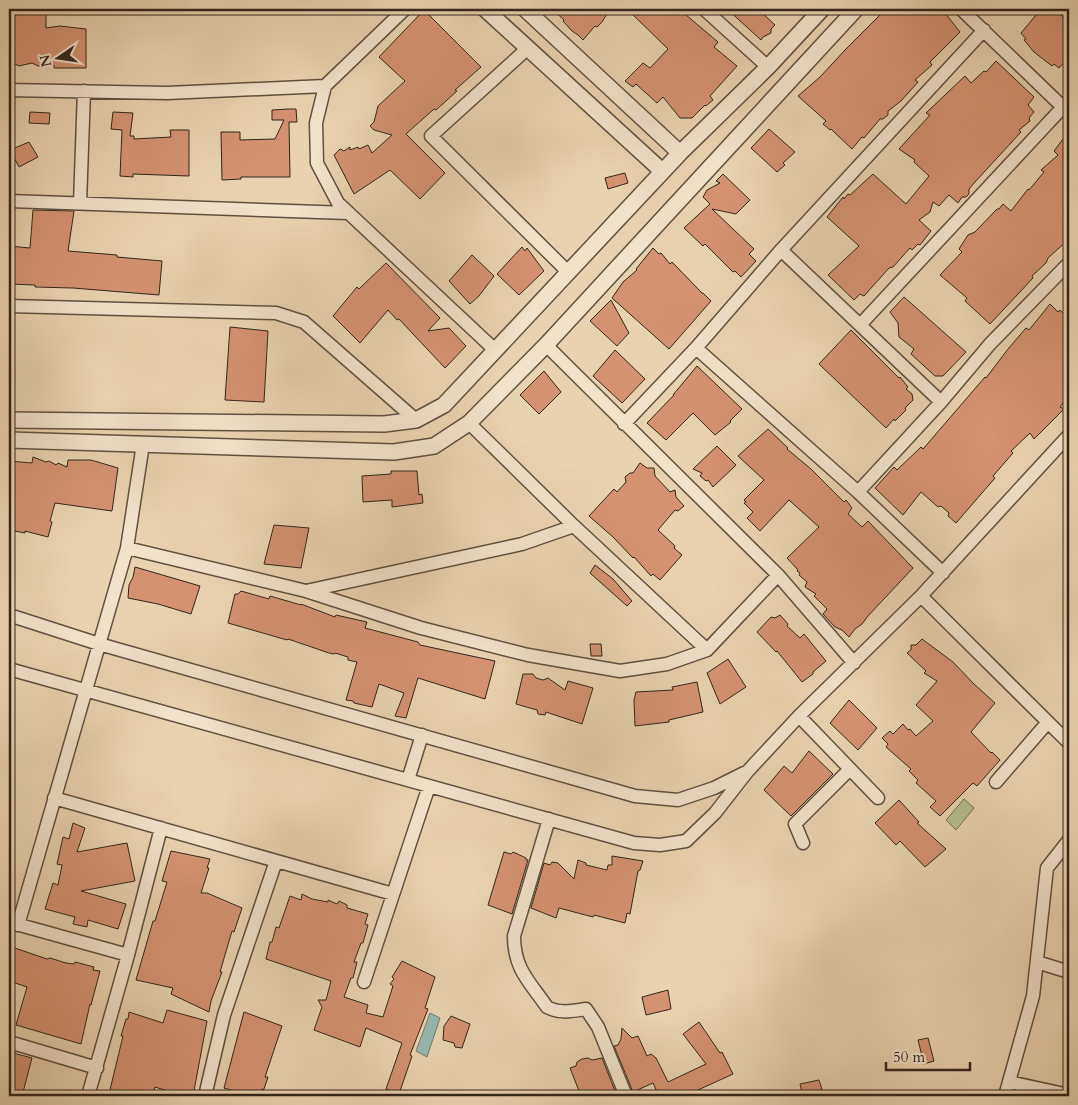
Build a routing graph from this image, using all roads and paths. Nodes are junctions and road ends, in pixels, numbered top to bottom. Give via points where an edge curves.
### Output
1 (405, 9) edge
2 (485, 9) edge
3 (525, 9) edge
4 (704, 9) edge
5 (822, 9) edge
6 (856, 9) edge
7 (961, 9) edge
8 (984, 30) junction
9 (528, 48) junction
10 (768, 67) junction
11 (325, 86) junction
12 (9, 90) edge
13 (84, 91) junction
14 (1066, 110) edge
15 (680, 153) junction
16 (662, 171) junction
17 (9, 200) edge
18 (80, 203) junction
19 (348, 213) junction
20 (781, 250) junction
21 (1069, 263) edge
22 (568, 272) junction
23 (9, 306) edge
24 (860, 325) junction
25 (546, 345) junction
26 (696, 348) junction
27 (495, 350) junction
28 (941, 402) junction
29 (9, 420) edge
30 (416, 420) junction
31 (470, 423) junction
32 (624, 424) junction
33 (1069, 435) edge
34 (9, 440) edge
35 (143, 444) junction
36 (858, 492) junction
37 (574, 526) junction
38 (127, 548) junction
39 (943, 573) junction
40 (778, 575) junction
41 (306, 591) junction
42 (921, 596) junction
43 (9, 616) edge
44 (99, 644) junction
45 (707, 650) junction
46 (854, 663) junction
47 (9, 669) edge
48 (86, 690) junction
49 (799, 716) junction
50 (1048, 722) junction
51 (422, 735) junction
52 (1069, 743) edge
53 (850, 769) junction
54 (747, 772) junction
55 (408, 780) junction
56 (996, 782) dead end
57 (429, 786) junction
58 (54, 798) junction
59 (878, 798) dead end
60 (549, 819) junction
61 (161, 828) junction
62 (1069, 840) edge
63 (803, 843) dead end
64 (276, 861) junction
65 (393, 894) junction
66 (14, 923) edge
67 (128, 956) junction
68 (1037, 962) junction
69 (1069, 972) edge
70 (364, 982) dead end
71 (9, 1042) edge
72 (97, 1068) junction
73 (1009, 1082) junction
74 (1069, 1095) edge
75 (88, 1096) edge
76 (205, 1096) edge
77 (626, 1096) edge
78 (1005, 1096) edge

1 - 11 street
2 - 9 street
3 - 15 street
4 - 10 street
5 - 10 street
6 - 25 street
7 - 8 street
8 - 14 street
8 - 20 street
9 - 16 street
9 - 22 street via 431,136
10 - 15 street
11 - 13 street via 167,93
11 - 19 street via 316,123 317,163 338,203
12 - 13 street
13 - 18 street
14 - 24 street
15 - 16 street
16 - 22 street
17 - 18 street
18 - 19 street
19 - 27 street
20 - 24 street
20 - 26 street
21 - 28 street via 990,344
22 - 27 street
23 - 30 street via 276,313 304,322
24 - 28 street
25 - 31 street
25 - 32 street
26 - 32 street
26 - 36 street
27 - 30 street via 444,405
28 - 36 street
29 - 30 street via 384,424
31 - 35 street via 434,446 394,452
31 - 37 street
32 - 40 street
33 - 39 street
34 - 35 street
35 - 38 street
36 - 39 street
37 - 41 street via 522,544
37 - 45 street
38 - 41 street
38 - 44 street
39 - 42 street
40 - 45 street
40 - 46 street
41 - 45 street via 422,628 528,655 620,671 668,664
42 - 46 street
42 - 50 street
43 - 44 street
44 - 48 street
44 - 51 street
46 - 49 street
47 - 48 street
48 - 55 street
48 - 58 street
49 - 53 street
49 - 54 street
50 - 52 street
50 - 56 street
51 - 54 street via 635,796 678,800
51 - 55 street
53 - 59 street
53 - 63 street via 795,824
54 - 60 street via 715,813 686,841 660,845 634,843
55 - 57 street
57 - 60 street
57 - 65 street
58 - 61 street
58 - 66 street
60 - 77 street via 514,936 518,966 547,1007 561,1012 586,1009 598,1027
61 - 64 street
61 - 67 street
62 - 68 street via 1048,868
64 - 65 street
64 - 76 street via 224,1015
65 - 70 street
66 - 67 street
67 - 72 street
68 - 69 street
68 - 73 street via 1033,996
71 - 72 street
72 - 75 street
73 - 74 street
73 - 78 street

